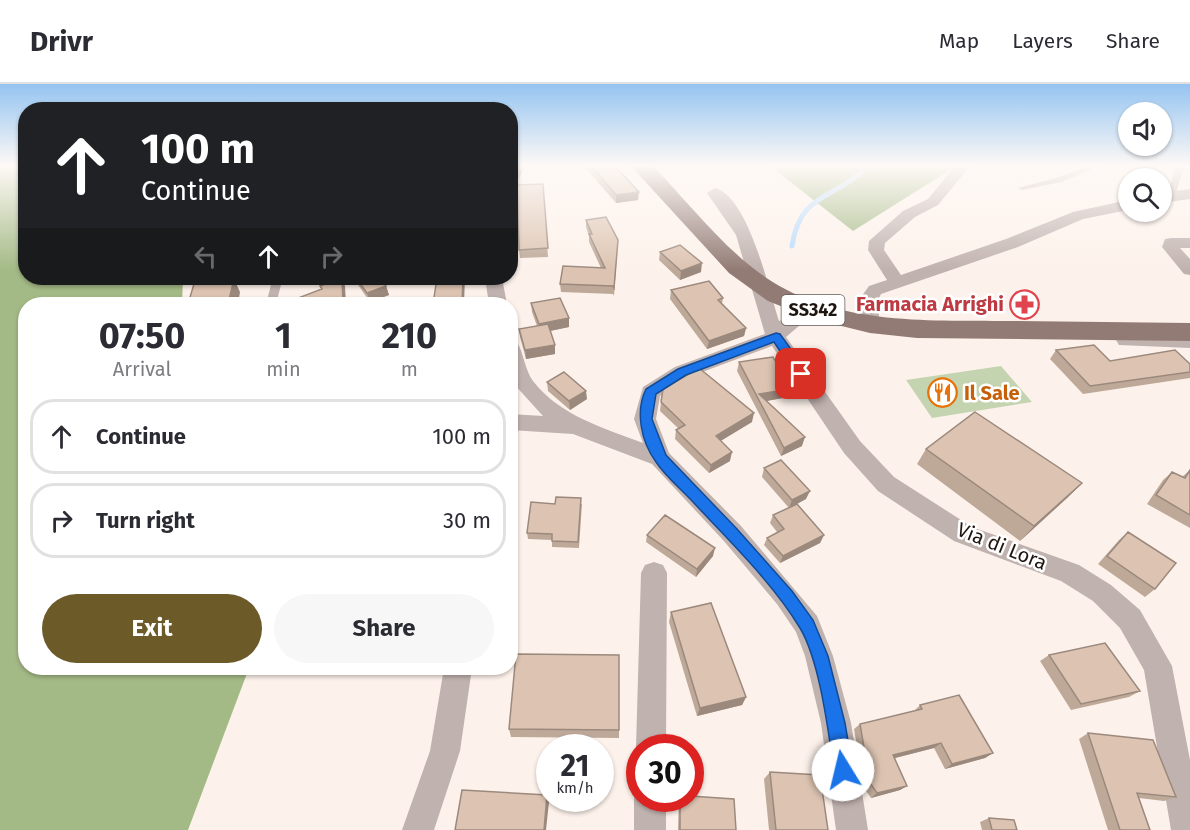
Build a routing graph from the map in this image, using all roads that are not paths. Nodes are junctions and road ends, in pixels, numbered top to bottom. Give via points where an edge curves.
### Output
1 (673, 200) edge
2 (721, 200) edge
3 (935, 200) edge
4 (1118, 207) edge
5 (1190, 243) edge
6 (1190, 270) edge
7 (897, 282) junction
8 (276, 285) dead end
9 (760, 285) junction
10 (273, 297) edge
11 (817, 312) junction
12 (870, 324) junction
13 (1056, 329) junction
14 (1190, 332) edge
15 (776, 337) junction
16 (1190, 342) edge
17 (518, 371) edge
18 (518, 422) edge
19 (578, 426) junction
20 (660, 458) junction
21 (654, 573) dead end
22 (457, 675) edge
23 (651, 734) edge
24 (1181, 742) edge
25 (650, 812) edge
26 (418, 830) edge
27 (650, 830) edge
28 (852, 830) edge
29 (1187, 830) edge

1 - 9 main road, SS342 via 738,269
2 - 9 street, Via di Lora via 745,236
3 - 7 street via 909,214 877,241 876,250
4 - 7 street via 1079,216
5 - 6 street via 1171,243 1170,247
7 - 12 street via 875,290 867,300
8 - 10 lane
9 - 11 main road, SS342
9 - 15 street, Via di Lora
11 - 12 main road, SS342
11 - 15 street via 796,318 780,328
12 - 13 main road, SS342 via 917,329
13 - 14 main road, SS342
13 - 16 street via 1067,337
15 - 20 street via 682,372 650,392 645,419
15 - 24 street, Via di Lora via 852,447 886,483 963,534 1070,573 1101,592 1130,619 1158,666
17 - 19 street via 523,383 546,408
18 - 19 street
19 - 20 street
20 - 28 street via 732,533 807,625 836,723
21 - 23 street
22 - 26 street via 445,752
24 - 29 street, Via di Lora
25 - 27 street

